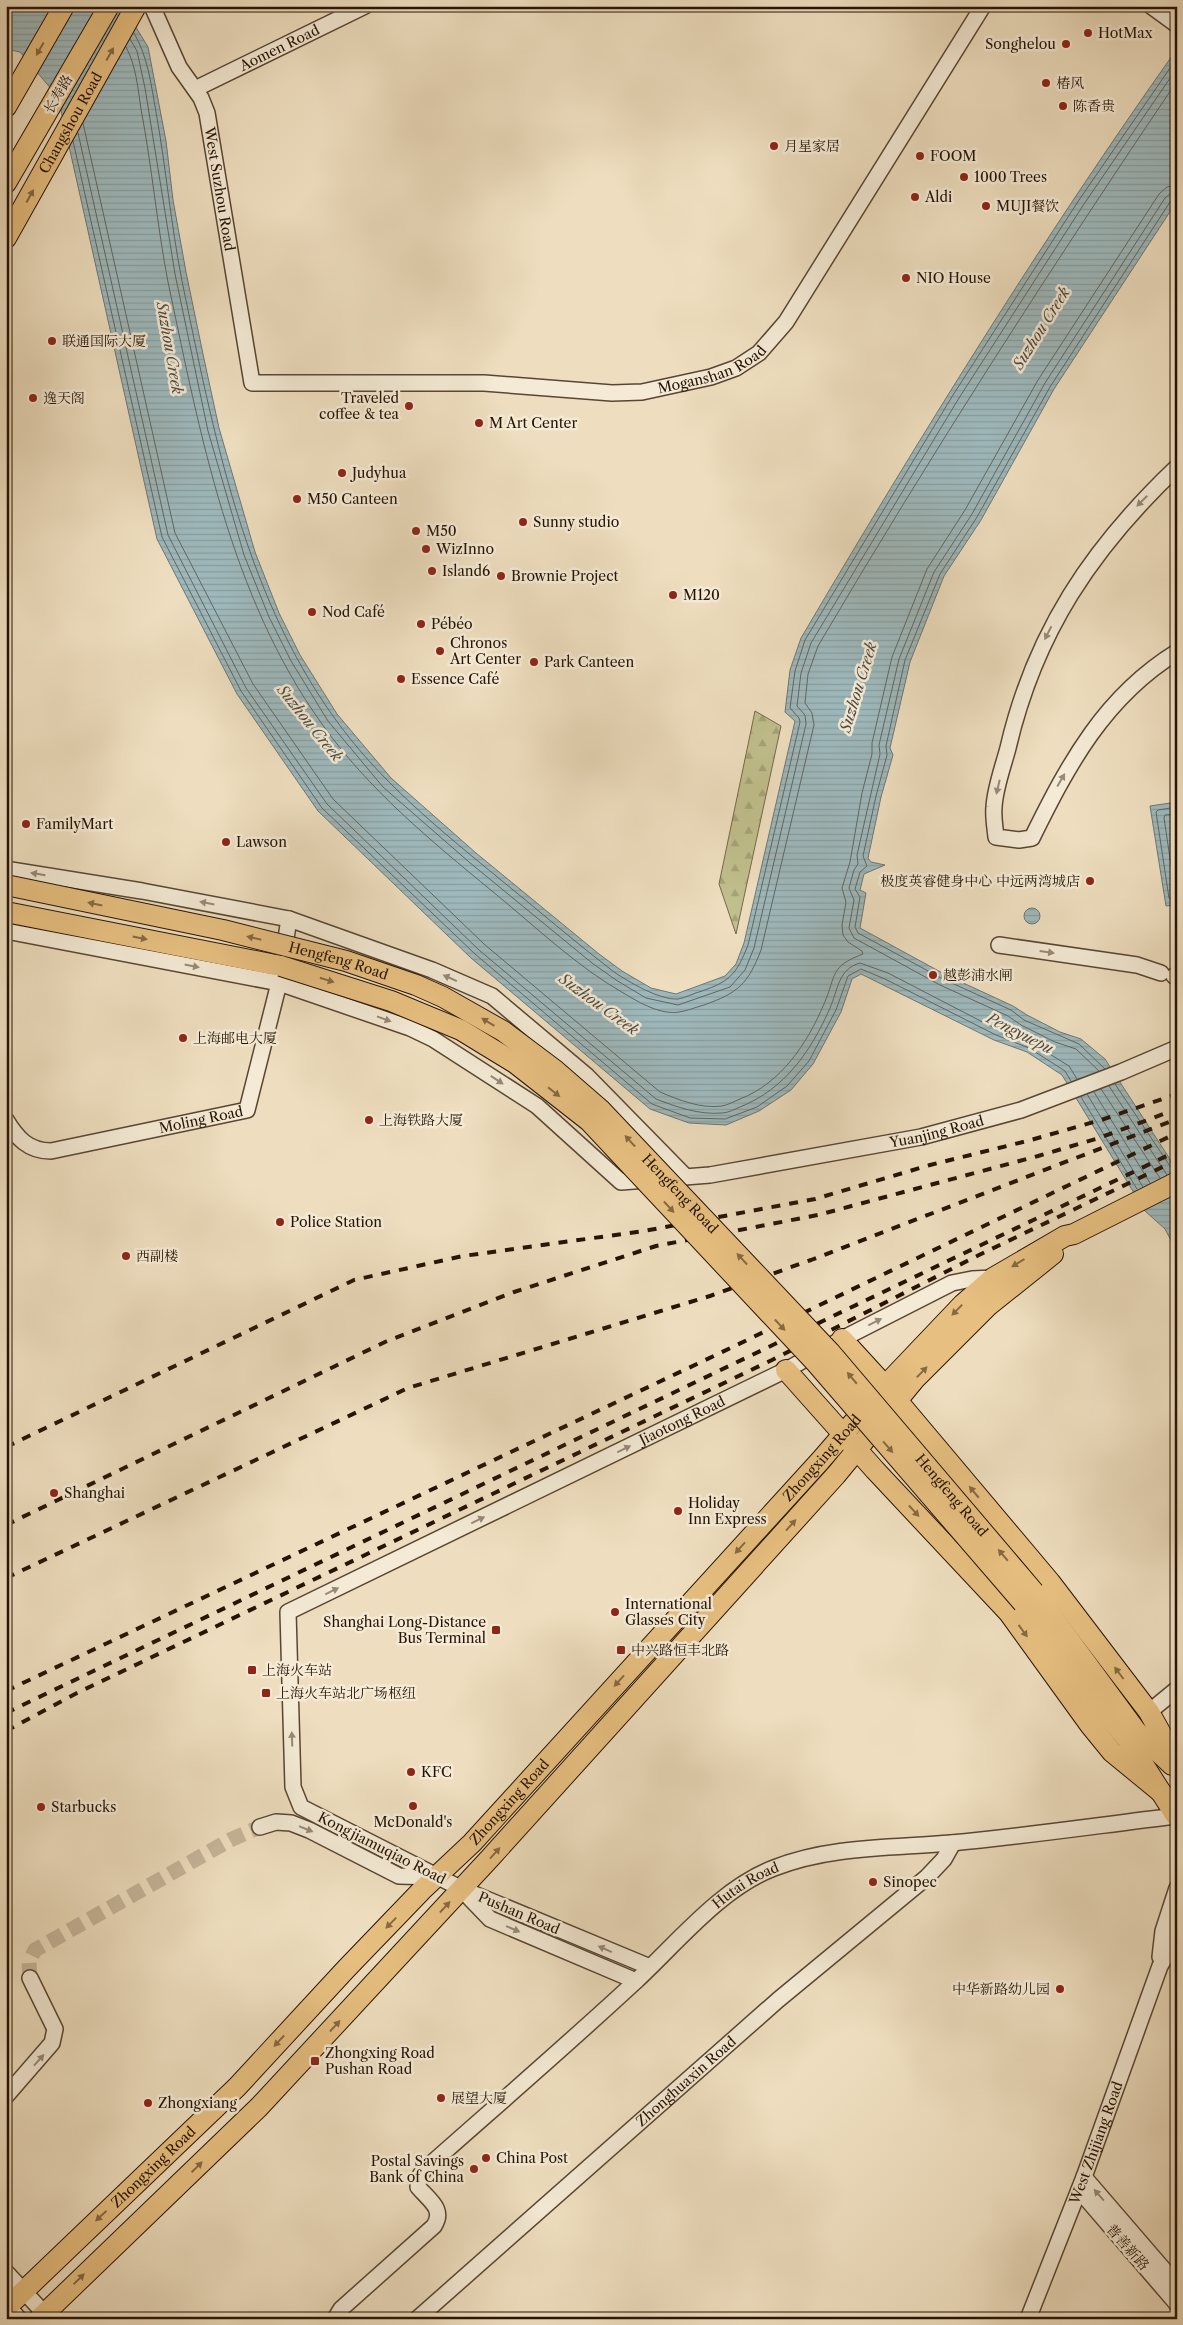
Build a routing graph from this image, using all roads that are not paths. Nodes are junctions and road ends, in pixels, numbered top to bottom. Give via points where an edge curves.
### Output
1 (64, 6) edge
2 (93, 6) edge
3 (109, 6) edge
4 (136, 6) edge
5 (152, 6) edge
6 (365, 6) edge
7 (983, 6) edge
8 (1151, 6) edge
9 (1177, 25) edge
10 (195, 89) junction
11 (6, 107) edge
12 (6, 159) edge
13 (6, 183) edge
14 (6, 238) edge
15 (252, 383) joint
16 (1177, 467) edge
17 (1177, 652) edge
18 (6, 872) edge
19 (6, 885) edge
20 (6, 912) edge
21 (290, 919) junction
22 (6, 931) edge
23 (999, 945) dead end
24 (1170, 975) edge
25 (279, 983) junction
26 (1177, 1048) edge
27 (6, 1120) edge
28 (686, 1177) junction
29 (1177, 1182) edge
30 (999, 1285) junction
31 (842, 1338) junction
32 (786, 1370) junction
33 (891, 1393) junction
34 (844, 1434) junction
35 (857, 1450) junction
36 (1029, 1598) junction
37 (1177, 1689) edge
38 (1149, 1712) junction
39 (1177, 1762) edge
40 (1177, 1769) edge
41 (1162, 1794) junction
42 (301, 1807) joint
43 (1177, 1816) edge
44 (260, 1827) tunnel mouth
45 (954, 1843) junction
46 (438, 1877) junction
47 (1177, 1888) edge
48 (462, 1889) junction
49 (1177, 1928) edge
50 (1160, 1966) junction
51 (650, 1967) junction
52 (30, 1978) tunnel mouth
53 (636, 1981) junction
54 (6, 2096) edge
55 (1082, 2184) junction
56 (6, 2272) edge
57 (1177, 2285) edge
58 (24, 2290) junction
59 (1177, 2304) edge
60 (10, 2309) edge
61 (42, 2317) edge
62 (335, 2319) edge
63 (417, 2319) edge
64 (1028, 2319) edge

1 -> 11 main road
2 - 12 main road, 长寿路
3 - 13 main road, 长寿路
14 -> 4 main road, Changshou Road
5 - 10 street, West Suzhou Road via 182,74
6 - 10 street, Aomen Road
7 - 15 street, Moganshan Road via 786,322 759,352 736,368 711,377 631,393 484,383
8 - 9 street
10 - 15 street, West Suzhou Road via 207,113
16 -> 17 street via 1138,504 1093,559 1048,632 1016,712 994,807 996,837 1032,838 1050,798 1091,732 1116,703
21 -> 18 street via 124,888 11,870
36 -> 19 main road, Hengfeng Road, bridge via 830,1352 601,1110 503,1031 443,997 346,961 223,930
20 -> 36 main road, Hengfeng Road, bridge via 307,973 434,1017 515,1063 589,1121 816,1363
21 - 25 street, Moling Road
28 -> 21 street via 587,1076 492,996 432,970
22 -> 25 street, Yuanjing Road
23 -> 24 street via 1137,965
25 - 27 street, Moling Road via 247,1110 51,1151 36,1150 27,1145 14,1134
25 -> 28 street, Yuanjing Road via 433,1039 537,1106 621,1182
26 - 28 street, Yuanjing Road via 1069,1092 993,1118 921,1137
29 - 30 main road, Jiaotong Road via 1065,1236
31 -> 30 street, Jiaotong Road via 952,1283 972,1279
30 - 33 main road, Zhongxing Road via 975,1318
31 - 32 street, Jiaotong Road
31 - 33 main road, Hengfeng Road
32 - 34 main road, Hengfeng Road
42 -> 32 street, Jiaotong Road via 293,1787 288,1612
33 - 34 main road, Zhongxing Road
33 - 35 main road, Zhongxing Road
38 -> 33 main road, Hengfeng Road via 1050,1582
34 - 35 main road, Hengfeng Road
34 -> 46 main road, Zhongxing Road
35 -> 41 main road, Hengfeng Road via 1009,1613 1112,1752
48 -> 35 main road, Zhongxing Road
36 - 40 main road, Hengfeng Road via 1136,1731
36 - 41 main road, Hengfeng Road via 1099,1706 1128,1740
37 - 38 street
38 - 39 main road, Hengfeng Road
41 - 43 main road, Hengfeng Road
42 - 46 street, Kongjiamuqiao Road
43 - 45 street, Hutai Road
44 -> 46 street via 276,1822 291,1823 399,1876
45 - 51 street, Hutai Road via 831,1853 772,1868 719,1902
45 - 63 street, Zhonghuaxin Road via 927,1877 778,2000
46 - 48 street, Kongjiamuqiao Road
46 -> 58 main road, Zhongxing Road via 346,1969 237,2087
47 - 50 street, West Zhijiang Road via 1163,1931
51 -> 48 street, Pushan Road
48 -> 53 street, Pushan Road via 490,1919
61 -> 48 main road, Zhongxing Road via 259,2107
49 - 50 street, West Zhijiang Road
50 - 55 street, West Zhijiang Road
51 - 53 street, Hutai Road
54 -> 52 street via 52,2043 54,2029
53 - 62 street, Hutai Road via 424,2170 418,2187 439,2211 439,2218
57 -> 55 street, 普善新路
55 - 59 street, 普善新路
55 - 64 street, West Zhijiang Road
56 - 58 street
58 - 60 main road, Zhongxing Road
58 - 61 street

